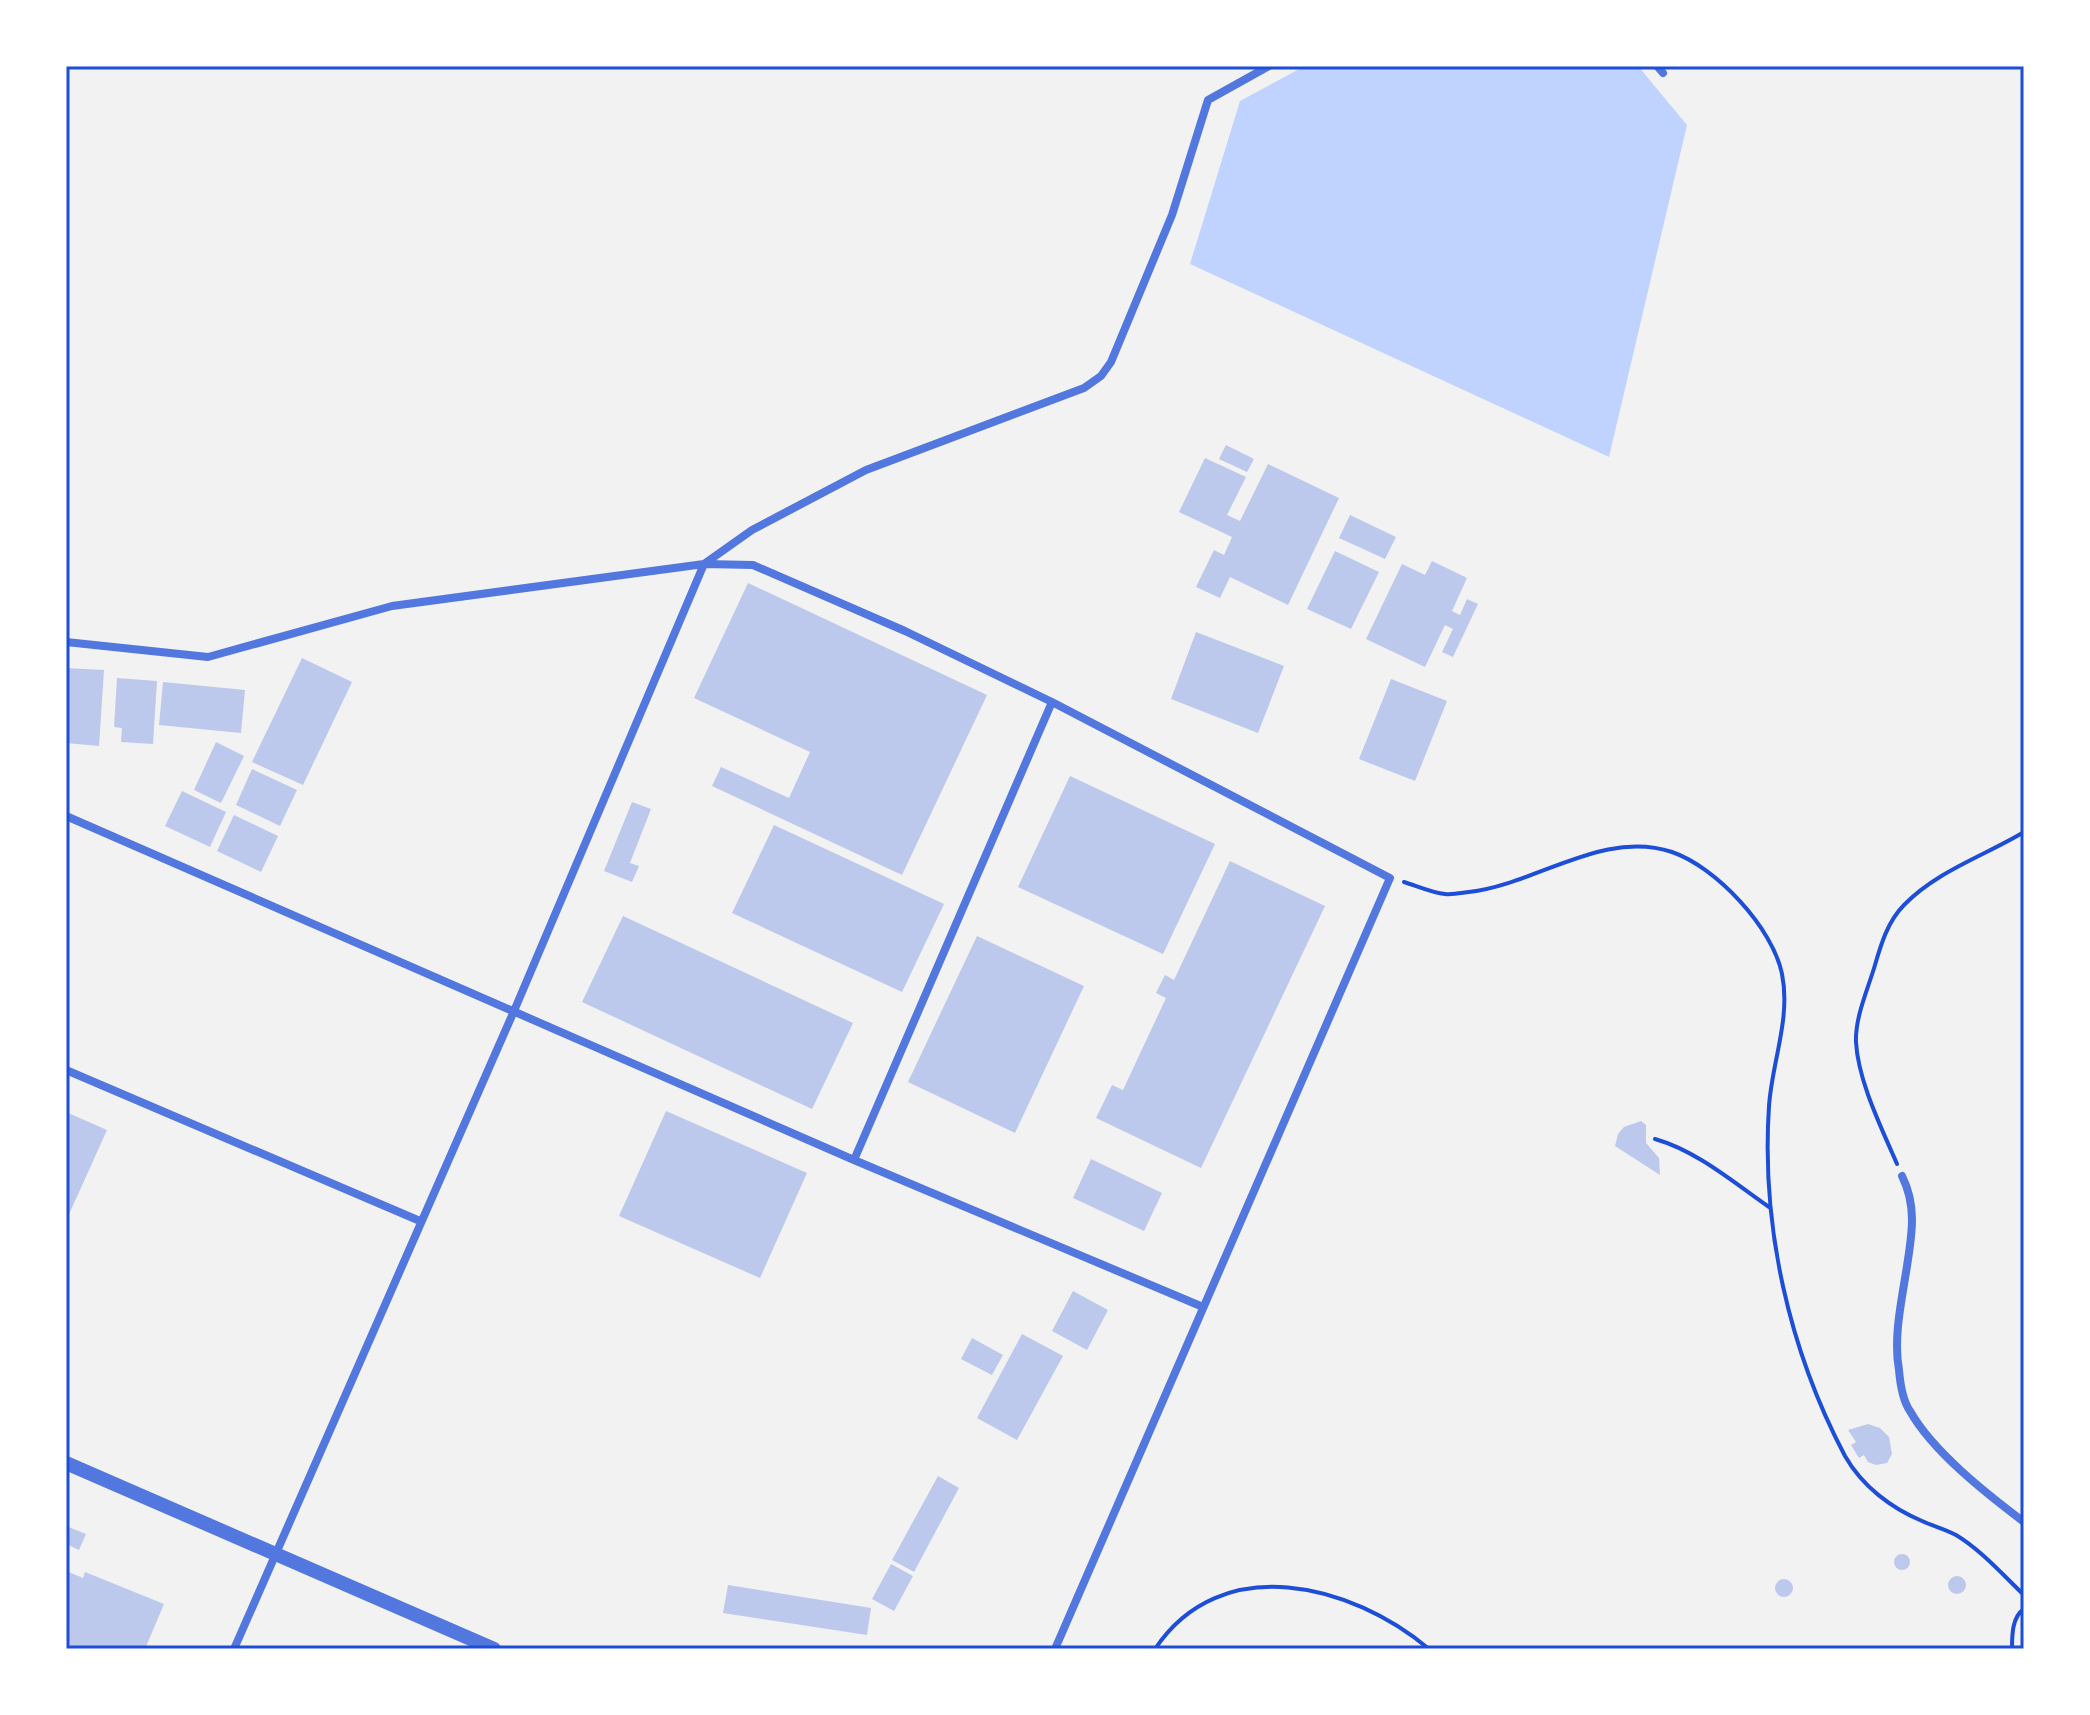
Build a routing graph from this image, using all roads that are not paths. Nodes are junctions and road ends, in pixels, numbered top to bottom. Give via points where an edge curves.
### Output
1 (1269, 66) edge
2 (704, 564) junction
3 (66, 642) edge
4 (1052, 702) junction
5 (66, 816) edge
6 (514, 1011) junction
7 (66, 1070) edge
8 (854, 1160) junction
9 (1902, 1176) road end
10 (420, 1221) junction
11 (1203, 1307) junction
12 (66, 1463) edge
13 (2024, 1522) edge
14 (275, 1553) junction
15 (234, 1649) edge
16 (494, 1649) edge
17 (1055, 1649) edge

1 - 2 street via 1208,100 1172,215 1101,376 1084,388 866,470 752,530
2 - 3 street via 392,606 208,657
2 - 4 street via 753,565
2 - 6 street
4 - 8 street
4 - 11 street via 1390,878
5 - 6 street
6 - 8 street
6 - 10 street
7 - 10 street
8 - 11 street
9 - 13 street via 1913,1207 1898,1336 1898,1368 1908,1410 1946,1457
10 - 14 street
11 - 17 street
12 - 14 street
14 - 15 street
14 - 16 street

